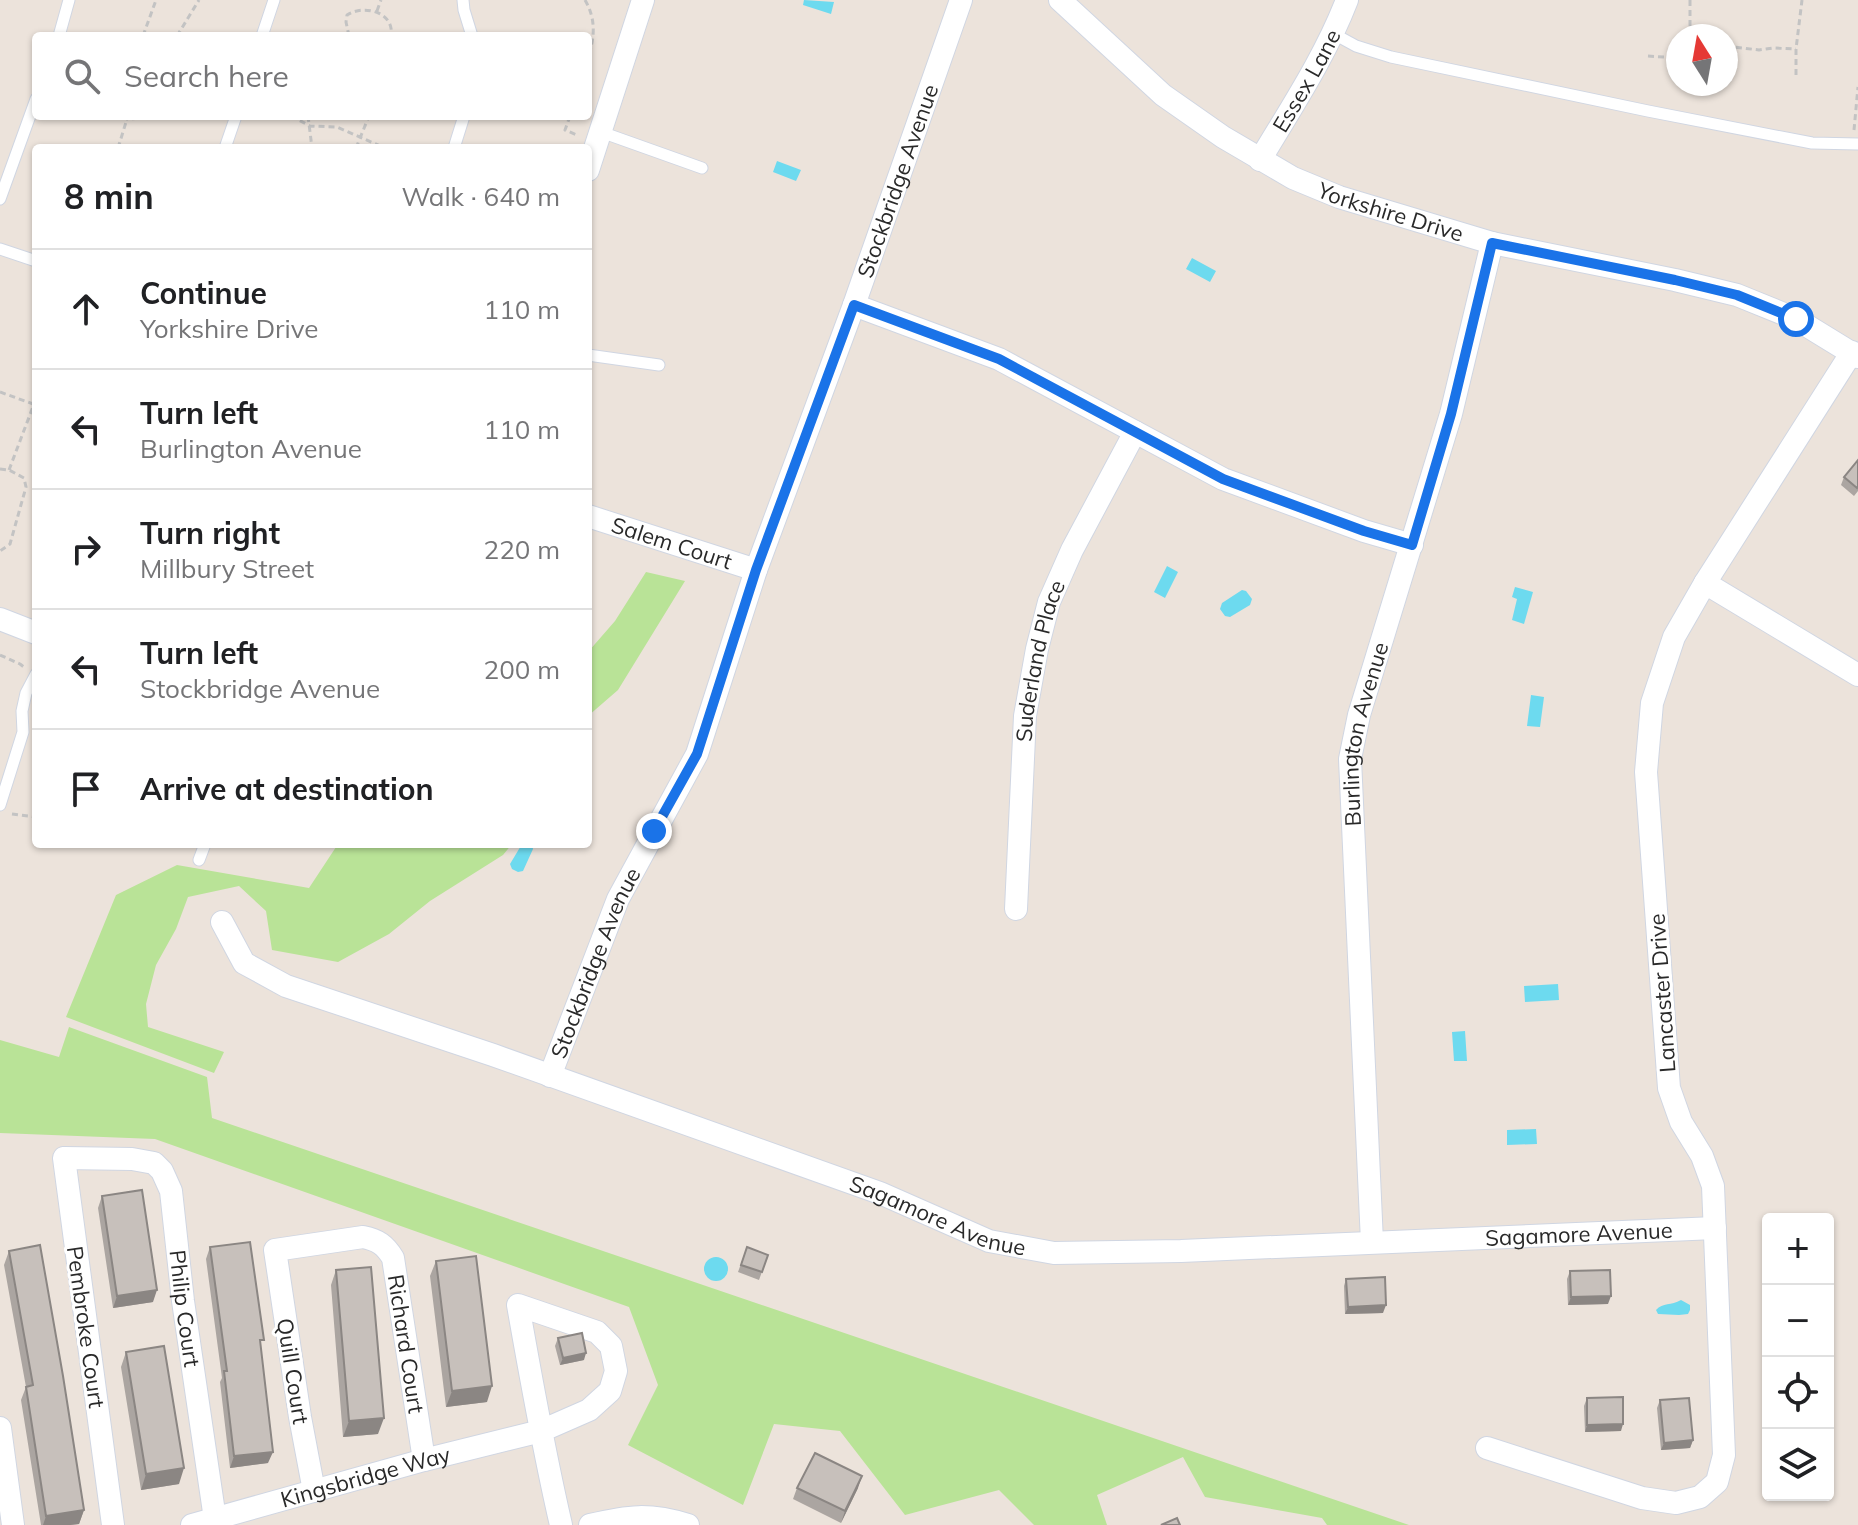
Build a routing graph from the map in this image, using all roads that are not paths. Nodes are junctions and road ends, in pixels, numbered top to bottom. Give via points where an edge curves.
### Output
1 (69, 0) edge
2 (274, 0) edge
3 (463, 0) edge
4 (643, 0) edge
5 (961, 0) edge
6 (1060, 0) edge
7 (1347, 0) edge
8 (60, 32) edge
9 (263, 32) edge
10 (471, 32) edge
11 (1334, 34) junction
12 (32, 110) edge
13 (235, 120) edge
14 (463, 120) edge
15 (601, 132) junction
16 (226, 144) edge
17 (455, 144) edge
18 (1856, 145) edge
19 (592, 158) edge
20 (1260, 160) junction
21 (702, 168) dead end
22 (0, 199) edge
23 (1492, 243) junction
24 (0, 249) edge
25 (32, 260) edge
26 (854, 305) junction
27 (1855, 355) edge
28 (592, 356) edge
29 (659, 365) dead end
30 (1135, 432) junction
31 (592, 517) edge
32 (1412, 545) junction
33 (756, 570) junction
34 (1705, 583) junction
35 (0, 619) edge
36 (32, 631) edge
37 (1858, 675) edge
38 (32, 682) edge
39 (0, 805) edge
40 (204, 848) edge
41 (199, 860) dead end
42 (1016, 909) dead end
43 (222, 922) dead end
44 (550, 1076) junction
45 (94, 1159) joint
46 (1715, 1228) junction
47 (1372, 1242) junction
48 (275, 1250) joint
49 (0, 1428) edge
50 (541, 1431) junction
51 (1487, 1448) dead end
52 (424, 1460) junction
53 (314, 1491) junction
54 (215, 1519) junction
55 (13, 1525) edge
56 (113, 1525) edge
57 (192, 1525) edge
58 (561, 1525) edge
59 (590, 1525) edge
60 (688, 1525) edge

1 - 8 lane
2 - 9 lane
3 - 10 lane
4 - 15 street
5 - 26 street, Stockbridge Avenue
6 - 20 street, Yorkshire Drive via 1163,95
7 - 11 street, Essex Lane
11 - 18 lane via 1391,57 1503,82 1812,143
11 - 20 street, Essex Lane
12 - 22 lane
13 - 16 lane
14 - 17 lane
15 - 19 street
15 - 21 lane
20 - 23 street, Yorkshire Drive via 1339,197
23 - 27 street, Yorkshire Drive via 1737,295 1796,319
23 - 32 street, Burlington Avenue via 1451,414
24 - 25 lane
26 - 30 street via 999,359
26 - 33 street, Stockbridge Avenue
27 - 34 street, Lancaster Drive
28 - 29 lane
30 - 32 street via 1223,479
30 - 42 street, Suderland Place via 1072,550 1049,602 1037,649 1025,716
31 - 33 street, Salem Court
32 - 47 street, Burlington Avenue via 1350,759
33 - 44 street, Stockbridge Avenue via 697,754 618,899
34 - 37 street
34 - 46 street, Lancaster Drive via 1674,637 1652,703 1646,772 1669,1088 1713,1186
35 - 36 street
38 - 39 lane
40 - 41 lane
43 - 44 street, Sagamore Avenue via 244,963 286,986
44 - 47 street, Sagamore Avenue via 880,1193 989,1241 1054,1253
45 - 54 street, Philip Court via 154,1163 171,1191
45 - 56 street, Pembroke Court via 64,1158
46 - 47 street, Sagamore Avenue
46 - 51 street, Lancaster Drive via 1724,1455 1717,1482 1700,1497 1676,1503 1642,1498
48 - 52 street, Richard Court via 363,1237 386,1247 393,1258
48 - 53 street, Quill Court
49 - 55 street
50 - 50 street, Kingsbridge Way via 518,1305 597,1332 611,1346 616,1371 610,1391 589,1410
50 - 52 street, Kingsbridge Way
50 - 58 street
52 - 53 street, Kingsbridge Way
53 - 54 street, Kingsbridge Way
54 - 57 street, Kingsbridge Way
59 - 60 street via 627,1517

